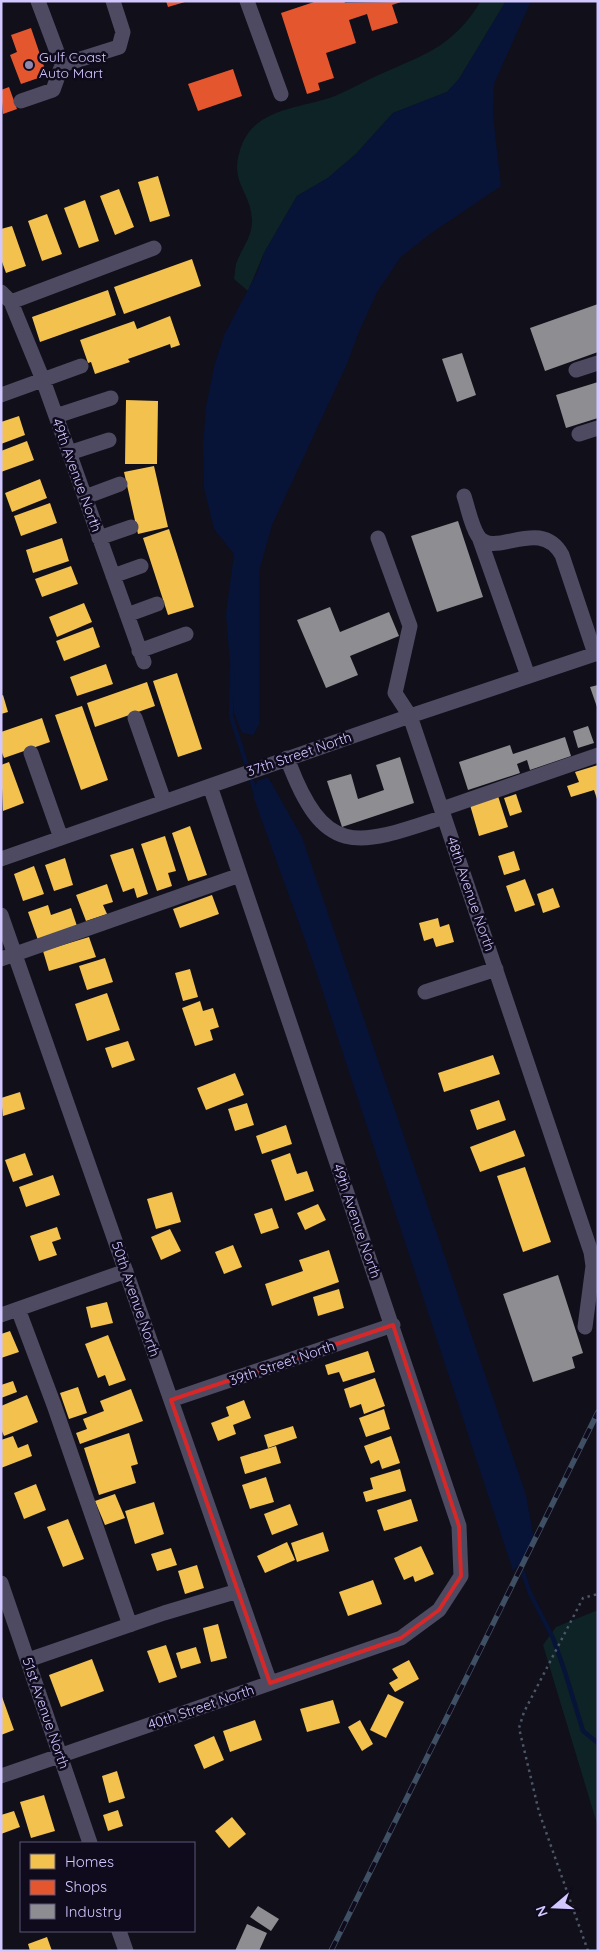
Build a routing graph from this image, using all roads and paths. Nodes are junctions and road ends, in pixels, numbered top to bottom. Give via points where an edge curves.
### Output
1 (38, 1) edge
2 (113, 1) edge
3 (247, 1) edge
4 (62, 65) junction
5 (281, 94) dead end
6 (21, 101) dead end
7 (154, 248) dead end
8 (6, 297) edge
9 (598, 363) edge
10 (81, 366) dead end
11 (576, 370) dead end
12 (43, 380) junction
13 (1, 395) edge
14 (111, 398) dead end
15 (56, 416) junction
16 (598, 428) edge
17 (579, 434) dead end
18 (110, 440) dead end
19 (69, 453) junction
20 (120, 484) dead end
21 (464, 496) dead end
22 (85, 497) junction
23 (131, 527) dead end
24 (479, 537) junction
25 (99, 538) junction
26 (378, 538) dead end
27 (141, 566) dead end
28 (113, 576) junction
29 (157, 604) dead end
30 (127, 615) junction
31 (186, 634) dead end
32 (596, 653) edge
33 (528, 676) junction
34 (410, 716) junction
35 (135, 718) dead end
36 (31, 753) dead end
37 (598, 755) edge
38 (287, 758) junction
39 (217, 783) junction
40 (164, 801) junction
41 (443, 813) junction
42 (61, 838) junction
43 (1, 859) edge
44 (240, 875) junction
45 (1, 915) edge
46 (8, 956) edge
47 (496, 969) junction
48 (425, 992) dead end
49 (126, 1271) junction
50 (18, 1309) junction
51 (1, 1315) edge
52 (393, 1325) junction
53 (585, 1327) dead end
54 (171, 1400) junction
55 (1, 1583) edge
56 (238, 1591) junction
57 (598, 1594) edge
58 (130, 1625) junction
59 (401, 1638) joint
60 (28, 1660) junction
61 (270, 1683) junction
62 (61, 1756) junction
63 (1, 1776) edge
64 (90, 1842) edge
65 (119, 1932) edge
66 (126, 1951) edge
67 (588, 1951) edge

1 - 4 street
2 - 4 street via 123,32 119,47
3 - 5 street
4 - 6 street via 53,90
7 - 8 street
8 - 12 street, 49th Avenue North
9 - 11 street
10 - 12 street
12 - 13 street
12 - 15 street, 49th Avenue North
14 - 15 street
15 - 19 street, 49th Avenue North
16 - 17 street
18 - 19 street
19 - 22 street, 49th Avenue North
20 - 22 street
21 - 24 street
22 - 25 street, 49th Avenue North
23 - 25 street
24 - 32 street via 494,544 542,538 557,545
24 - 33 street
25 - 28 street, 49th Avenue North
26 - 34 street, 48th Avenue North via 410,626 395,693
27 - 28 street
28 - 30 street, 49th Avenue North
29 - 30 street
30 - 31 street, 49th Avenue North via 142,657
32 - 33 street, 37th Street North
33 - 34 street, 37th Street North
34 - 38 street, 37th Street North
34 - 41 street, 48th Avenue North
35 - 40 street
36 - 42 street
37 - 41 street
38 - 39 street, 37th Street North
38 - 41 street via 308,806 326,827 338,834 370,839 391,835
39 - 40 street, 37th Street North
39 - 44 street, 49th Avenue North
40 - 42 street, 37th Street North
41 - 47 street, 48th Avenue North
42 - 43 street, 37th Street North
44 - 46 street
44 - 52 street, 49th Avenue North
45 - 46 street, 50th Avenue North
46 - 49 street, 50th Avenue North
47 - 48 street
47 - 53 street, 48th Avenue North via 591,1252 593,1266
49 - 50 street
49 - 54 street, 50th Avenue North
50 - 51 street
50 - 58 street
52 - 54 street, 39th Street North
52 - 59 street, 49th Avenue North via 459,1526 461,1566 461,1576 440,1610
54 - 56 street, 50th Avenue North
55 - 60 street, 51st Avenue North
56 - 58 street
56 - 61 street, 50th Avenue North
57 - 67 path via 583,1598 524,1712 519,1728 537,1804
58 - 60 street
59 - 61 street, 40th Street North
60 - 62 street, 51st Avenue North
61 - 62 street, 40th Street North
62 - 63 street, 40th Street North
62 - 64 street, 51st Avenue North
65 - 66 street

